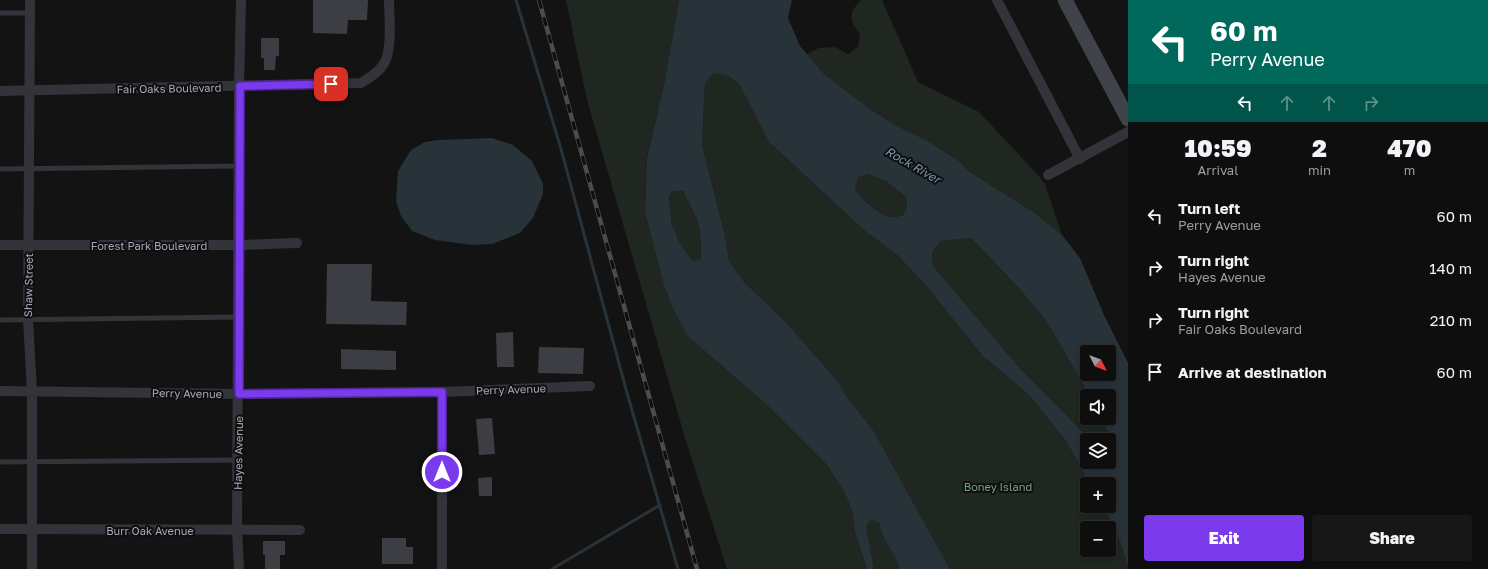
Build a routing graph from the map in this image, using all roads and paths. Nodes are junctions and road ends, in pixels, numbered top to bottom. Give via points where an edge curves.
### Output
1 (30, 0) edge
2 (241, 0) edge
3 (389, 0) edge
4 (997, 0) edge
5 (1065, 0) edge
6 (0, 13) edge
7 (30, 13) junction
8 (240, 86) junction
9 (0, 91) edge
10 (29, 91) junction
11 (1128, 119) edge
12 (1128, 132) edge
13 (1080, 158) junction
14 (240, 166) junction
15 (0, 169) edge
16 (29, 169) junction
17 (1048, 176) dead end
18 (297, 243) dead end
19 (0, 244) edge
20 (28, 244) junction
21 (240, 245) junction
22 (239, 317) junction
23 (0, 320) edge
24 (28, 320) junction
25 (590, 386) dead end
26 (0, 391) edge
27 (32, 391) junction
28 (442, 392) junction
29 (239, 394) junction
30 (238, 460) junction
31 (0, 462) edge
32 (31, 462) junction
33 (0, 530) edge
34 (32, 530) junction
35 (237, 530) junction
36 (300, 530) dead end
37 (32, 569) edge
38 (239, 569) edge
39 (442, 569) edge

1 - 7 street, Shaw Street
2 - 8 street, Hayes Avenue
3 - 8 street, Fair Oaks Boulevard via 389,44 384,64 376,74 361,83
4 - 13 street
5 - 11 street
6 - 7 lane
7 - 10 street, Shaw Street
8 - 10 street, Fair Oaks Boulevard
8 - 14 street, Hayes Avenue
9 - 10 street, Fair Oaks Boulevard
10 - 16 street, Shaw Street
12 - 13 street
13 - 17 street
14 - 16 lane
14 - 21 street, Hayes Avenue
15 - 16 lane
16 - 20 street, Shaw Street
18 - 21 street, Forest Park Boulevard
19 - 20 street, Forest Park Boulevard
20 - 21 street, Forest Park Boulevard
20 - 24 street, Shaw Street
21 - 22 street, Hayes Avenue
22 - 24 lane
22 - 29 street, Hayes Avenue
23 - 24 lane
24 - 27 street, Shaw Street
25 - 28 street, Perry Avenue
26 - 27 street, Perry Avenue
27 - 29 street, Perry Avenue
27 - 32 street, Shaw Street
28 - 29 street, Perry Avenue
28 - 39 street
29 - 30 street, Hayes Avenue
30 - 32 lane
30 - 35 street, Hayes Avenue
31 - 32 lane
32 - 34 street, Shaw Street
33 - 34 street, Burr Oak Avenue
34 - 35 street, Burr Oak Avenue
34 - 37 street, Shaw Street
35 - 36 street, Burr Oak Avenue
35 - 38 street, Hayes Avenue

